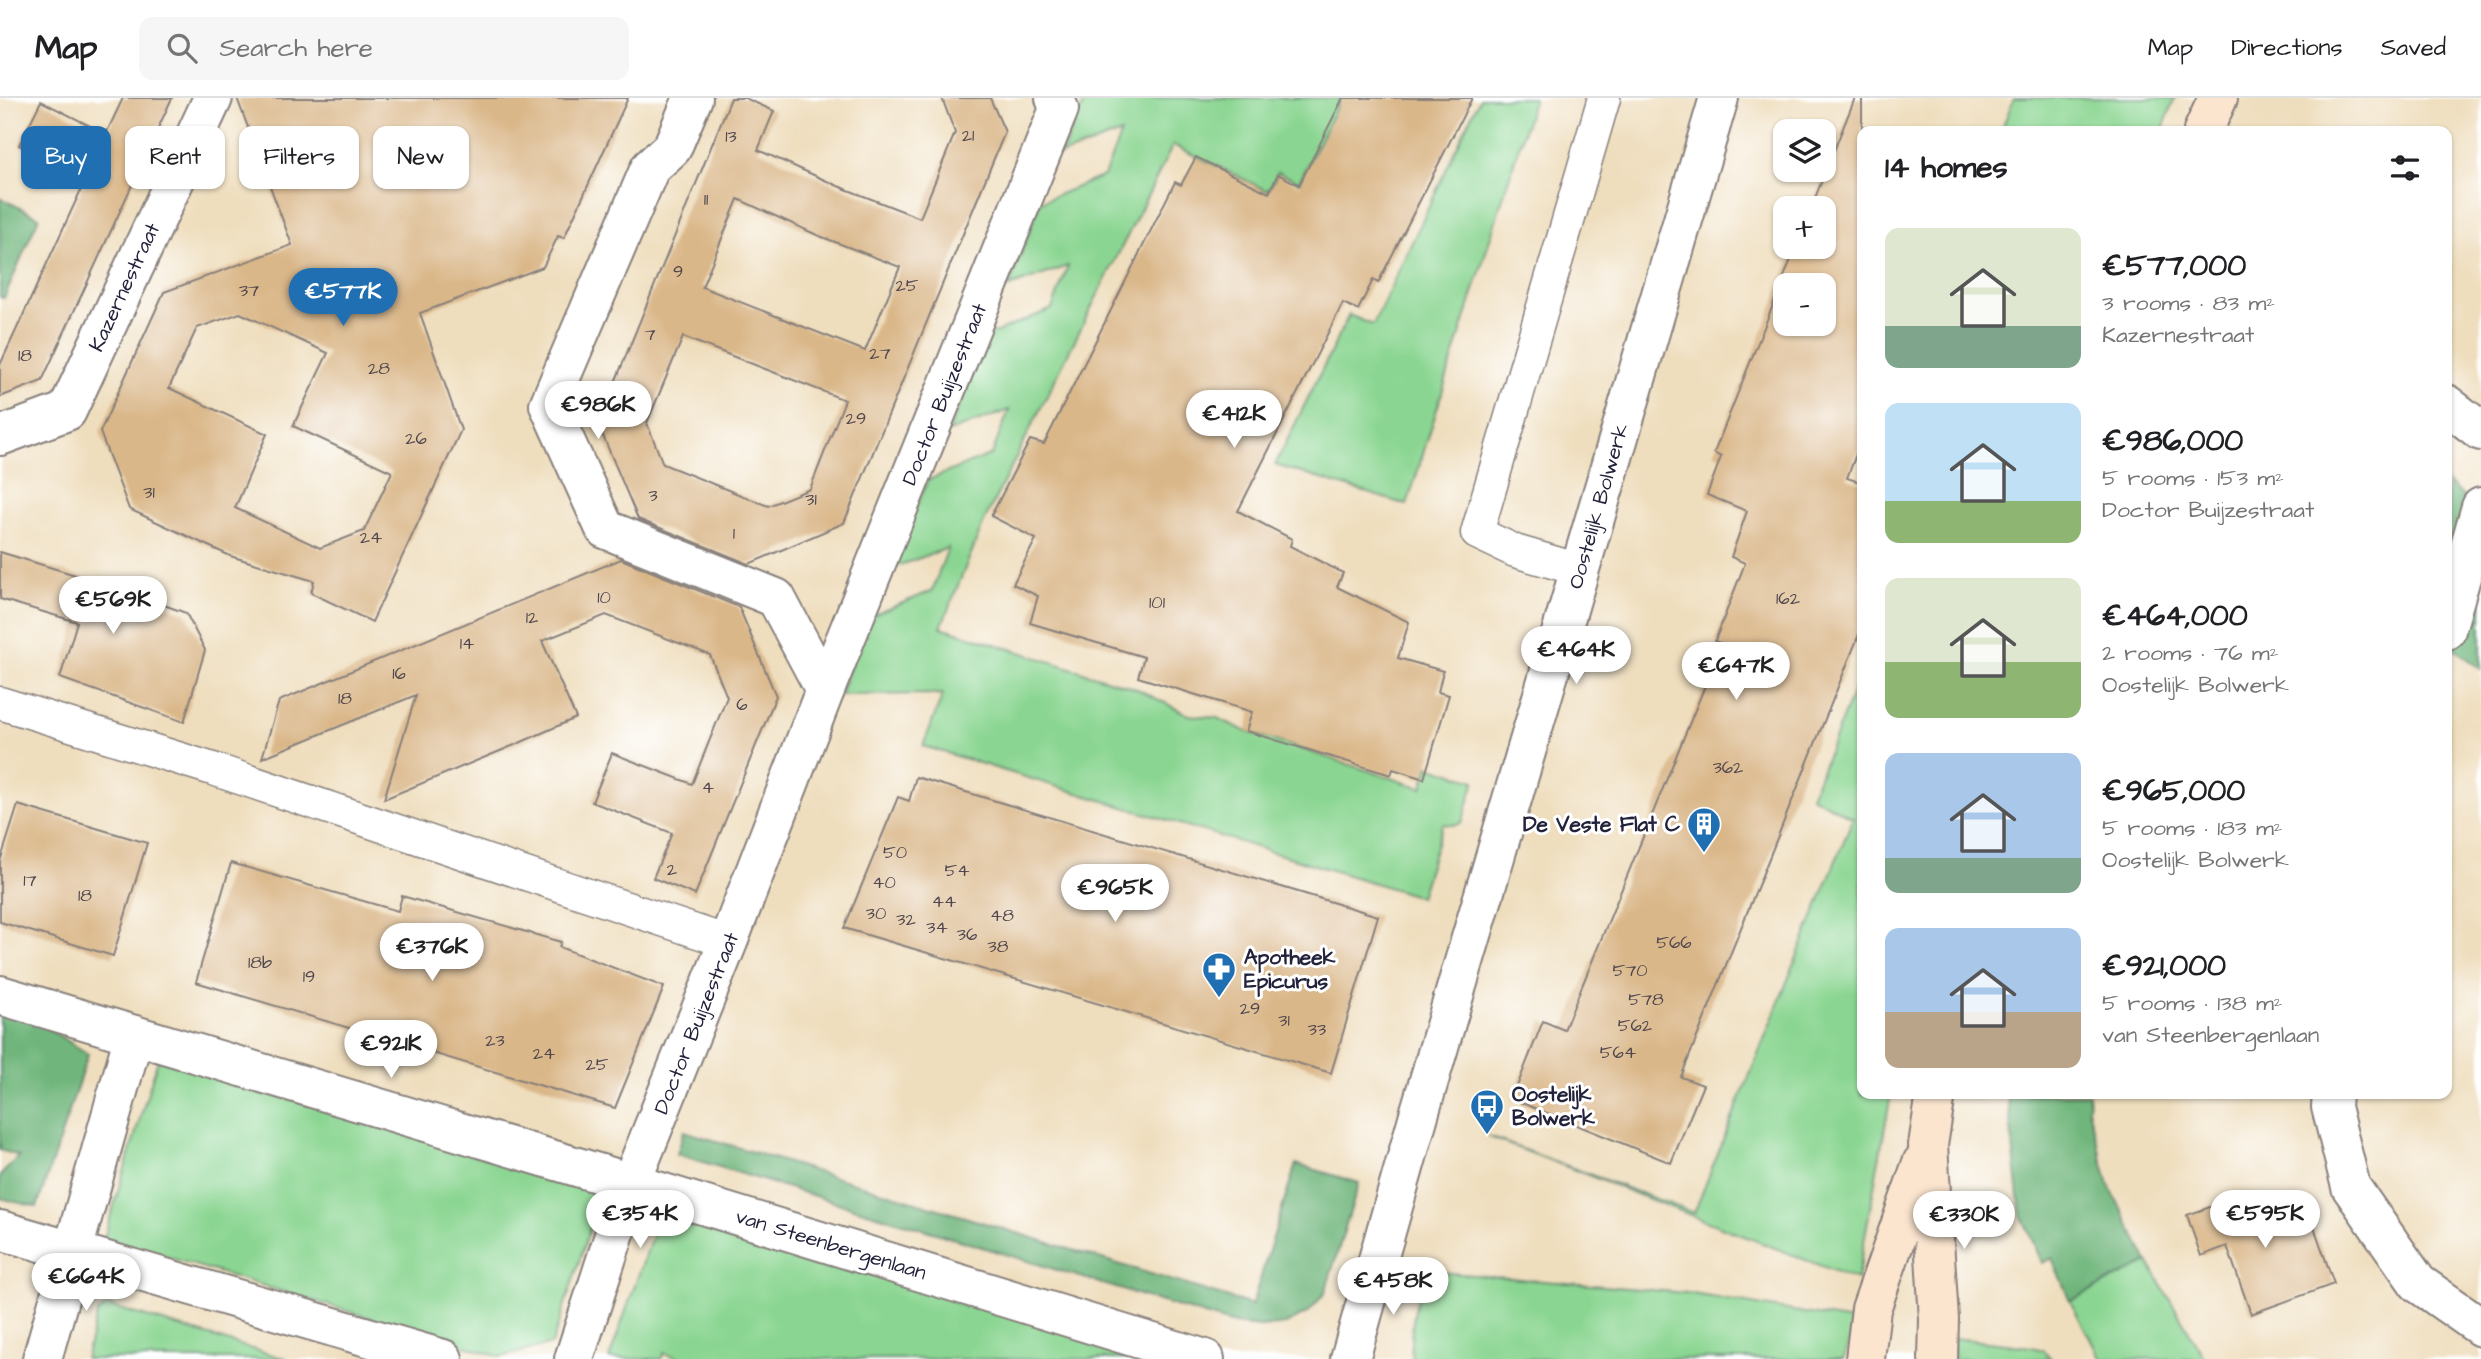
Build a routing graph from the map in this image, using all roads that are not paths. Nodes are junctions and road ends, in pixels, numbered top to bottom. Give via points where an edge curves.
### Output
1 (213, 98) edge
2 (693, 98) edge
3 (1055, 98) edge
4 (1604, 98) edge
5 (1719, 98) edge
6 (2217, 98) edge
7 (2205, 126) edge
8 (2452, 409) edge
9 (2481, 431) edge
10 (0, 436) edge
11 (2481, 507) edge
12 (1580, 570) junction
13 (2452, 609) edge
14 (825, 690) junction
15 (0, 703) edge
16 (729, 942) junction
17 (0, 995) edge
18 (134, 1035) junction
19 (1935, 1099) edge
20 (2332, 1099) edge
21 (1928, 1145) junction
22 (631, 1183) junction
23 (0, 1230) edge
24 (73, 1251) junction
25 (2481, 1327) edge
26 (42, 1359) edge
27 (443, 1359) edge
28 (574, 1359) edge
29 (1205, 1359) edge
30 (1350, 1359) edge
31 (1865, 1359) edge
32 (1938, 1359) edge

1 - 10 street, Kazernestraat via 66,411
2 - 14 street via 672,148 650,168 549,405 605,529 776,598
3 - 14 street, Doctor Buijzestraat via 1059,109
4 - 12 lane via 1477,533 1514,551
5 - 12 street, Oostelijk Bolwerk
6 - 7 main road
8 - 9 street
11 - 13 street
12 - 30 street, Oostelijk Bolwerk
14 - 16 street, Doctor Buijzestraat
15 - 16 lane via 216,769
16 - 22 street, Doctor Buijzestraat
17 - 18 street, van Steenbergenlaan
18 - 22 street, van Steenbergenlaan
18 - 24 street
19 - 21 main road
20 - 25 street via 2351,1187 2418,1283
21 - 31 main road via 1871,1309
21 - 32 main road
22 - 28 street, Doctor Buijzestraat
22 - 29 street, van Steenbergenlaan
23 - 24 street
24 - 26 street
24 - 27 street

